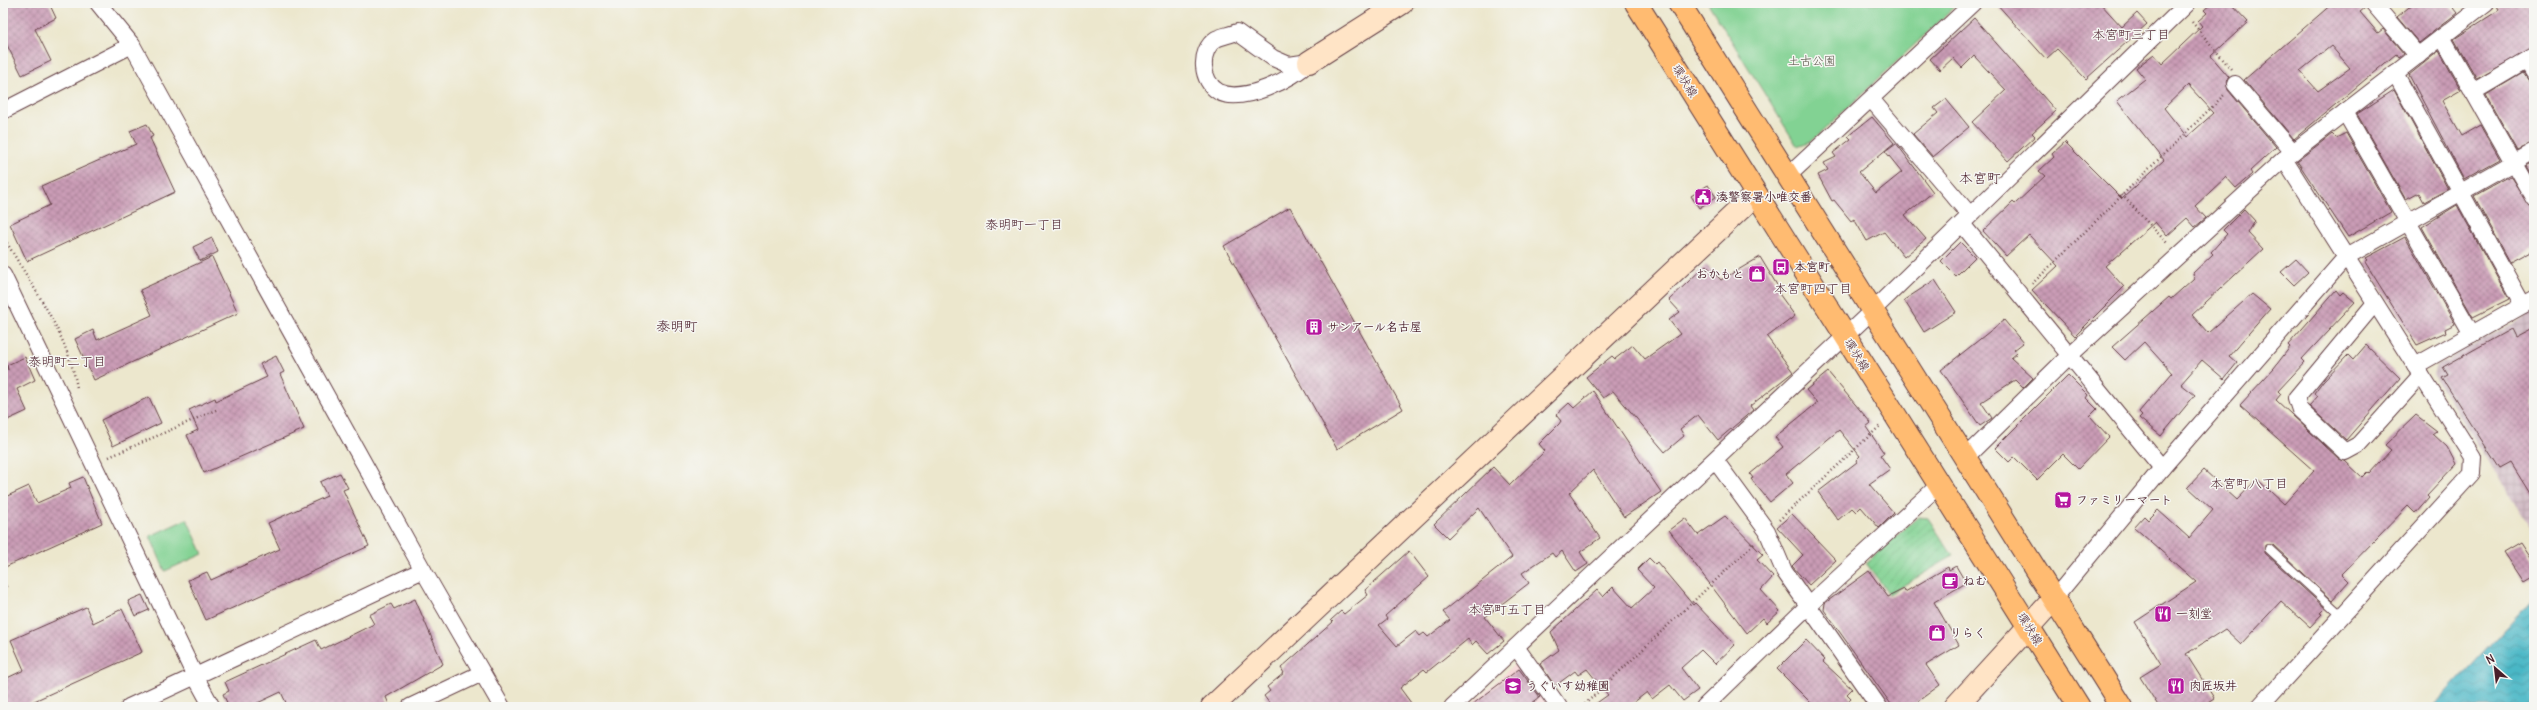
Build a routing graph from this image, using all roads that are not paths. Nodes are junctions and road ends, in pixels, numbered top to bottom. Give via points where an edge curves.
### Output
1 (98, 3) edge
2 (1402, 3) edge
3 (1636, 3) edge
4 (1680, 3) edge
5 (1973, 3) edge
6 (2373, 3) edge
7 (2486, 3) edge
8 (2184, 6) edge
9 (2442, 37) junction
10 (132, 45) junction
11 (2418, 56) junction
12 (1309, 62) junction
13 (2532, 63) edge
14 (2395, 73) junction
15 (2235, 84) road end
16 (2473, 92) junction
17 (1871, 99) junction
18 (3, 110) edge
19 (2345, 112) junction
20 (2534, 151) edge
21 (2289, 155) junction
22 (2513, 163) junction
23 (1789, 175) junction
24 (2460, 192) junction
25 (1756, 194) junction
26 (2534, 199) edge
27 (1966, 219) junction
28 (2408, 222) junction
29 (2346, 257) junction
30 (3, 275) edge
31 (2529, 302) edge
32 (2375, 303) junction
33 (1873, 310) junction
34 (2472, 334) junction
35 (1846, 336) junction
36 (2070, 355) junction
37 (2418, 371) junction
38 (1964, 458) junction
39 (1715, 460) junction
40 (2162, 468) junction
41 (1939, 485) junction
42 (2269, 548) dead end
43 (423, 570) junction
44 (2053, 600) junction
45 (1809, 605) junction
46 (2342, 616) junction
47 (2028, 627) junction
48 (1516, 647) junction
49 (482, 673) junction
50 (195, 676) junction
51 (129, 707) edge
52 (212, 707) edge
53 (410, 707) edge
54 (502, 707) edge
55 (1212, 707) edge
56 (1452, 707) edge
57 (1559, 707) edge
58 (1704, 707) edge
59 (1878, 707) edge
60 (1955, 707) edge
61 (2079, 707) edge
62 (2122, 707) edge
63 (2259, 707) edge

1 - 10 street
2 - 12 street
3 - 25 main road, 環状線
4 - 23 main road
5 - 17 street
6 - 11 street
7 - 9 street
8 - 27 street
9 - 11 street
9 - 16 street
10 - 18 street
10 - 43 street
11 - 14 street
12 - 12 street via 1300,71 1265,88 1235,96 1219,92 1209,82 1204,64 1206,52 1216,40 1237,32 1289,65
13 - 16 street
14 - 19 street
14 - 24 street
15 - 21 street
16 - 22 street
17 - 23 street
17 - 27 street
19 - 21 street
19 - 28 street
20 - 22 street
21 - 29 street
21 - 36 street
22 - 24 street
22 - 26 street
23 - 33 main road
24 - 28 street
24 - 31 street
25 - 35 main road, 環状線
25 - 55 street
27 - 33 street
27 - 36 street via 2021,295
28 - 29 street
28 - 34 street
29 - 32 street
29 - 40 street
30 - 50 street
31 - 34 street
32 - 37 street
32 - 37 street via 2296,398 2300,410 2345,452 2358,445
33 - 35 street
33 - 38 main road
34 - 37 street
35 - 39 street
35 - 41 main road, 環状線
36 - 38 street
36 - 40 street
37 - 46 street via 2472,457 2472,473
38 - 44 main road
39 - 45 street via 1767,531 1784,571
39 - 48 street
40 - 44 street
41 - 45 street
41 - 47 main road, 環状線
42 - 46 lane
43 - 49 street
43 - 50 street
44 - 47 street
44 - 62 main road
45 - 58 street
45 - 59 street
46 - 63 street
47 - 60 street
47 - 61 main road, 環状線
48 - 56 street
48 - 57 street
49 - 53 street
49 - 54 street
50 - 51 street
50 - 52 street

